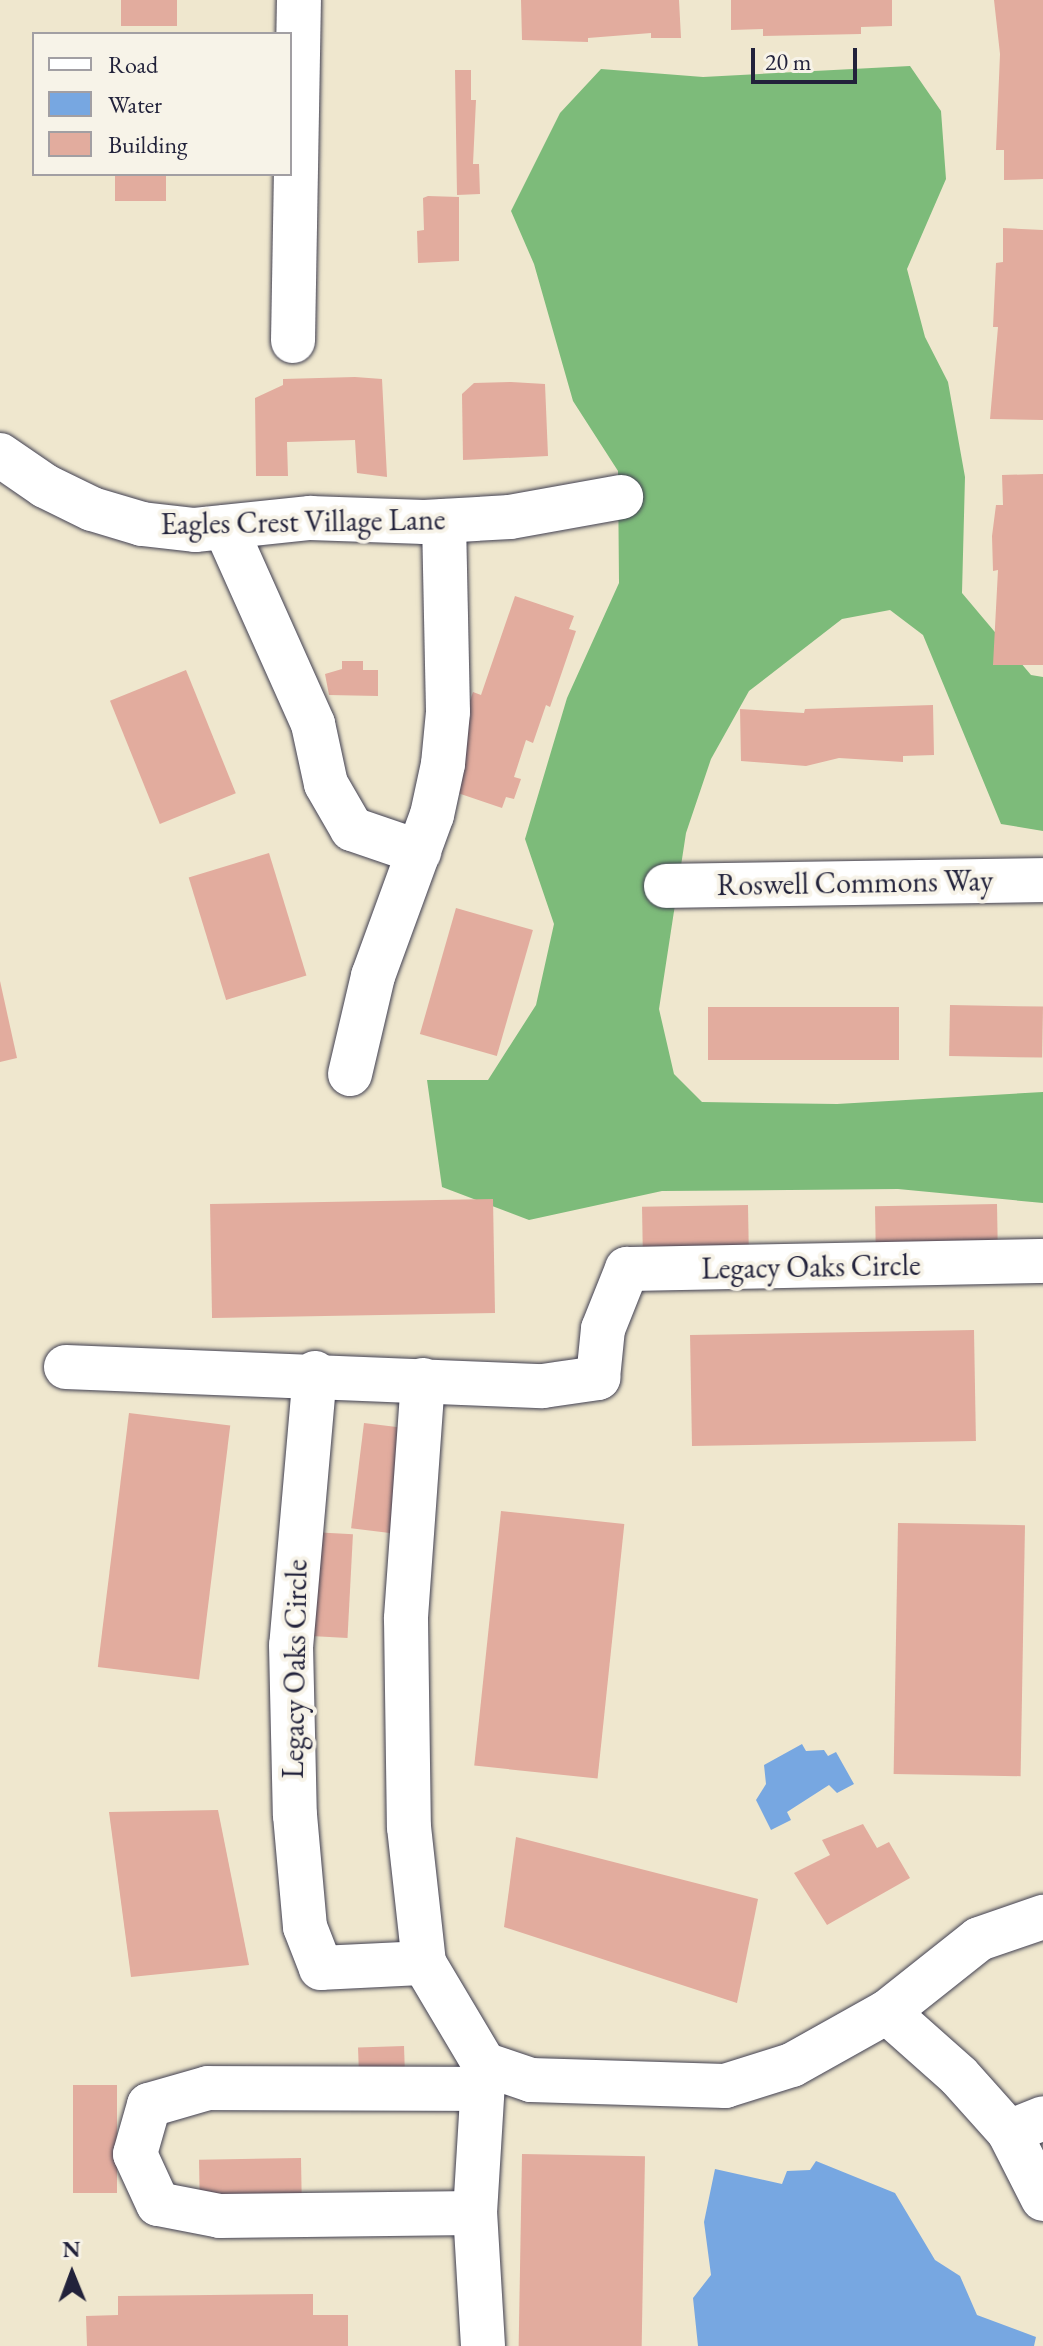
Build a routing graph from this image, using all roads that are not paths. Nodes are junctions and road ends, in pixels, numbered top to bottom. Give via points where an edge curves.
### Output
1 (299, 0) edge
2 (293, 341) dead end
3 (0, 455) edge
4 (621, 497) dead end
5 (444, 521) junction
6 (225, 527) junction
7 (419, 852) junction
8 (1043, 880) edge
9 (666, 886) dead end
10 (350, 1074) dead end
11 (1043, 1261) edge
12 (66, 1367) dead end
13 (315, 1373) junction
14 (423, 1380) junction
15 (1043, 1917) edge
16 (424, 1963) junction
17 (887, 2012) junction
18 (482, 2077) junction
19 (1026, 2125) edge
20 (1043, 2199) edge
21 (475, 2213) junction
22 (483, 2346) edge

1 - 2 street
3 - 6 street, Eagles Crest Village Lane via 92,509 142,524
4 - 5 street, Eagles Crest Village Lane via 510,517
5 - 6 street, Eagles Crest Village Lane via 310,518
5 - 7 street via 448,712 443,764
6 - 7 street via 313,724 326,784 352,829
7 - 10 street via 373,976
8 - 9 street, Roswell Commons Way
11 - 14 street, Legacy Oaks Circle via 627,1269 603,1329 598,1378 543,1386
12 - 13 street
13 - 14 street, Legacy Oaks Circle
13 - 16 street, Legacy Oaks Circle via 291,1645 295,1815 305,1927 321,1968
14 - 16 street via 406,1619 409,1827
15 - 17 street via 979,1939
16 - 18 street
17 - 18 street via 792,2065 725,2086
17 - 19 street via 959,2076
18 - 21 street
18 - 21 street via 208,2088 149,2105 135,2154 158,2204 220,2216
19 - 20 street
21 - 22 street

